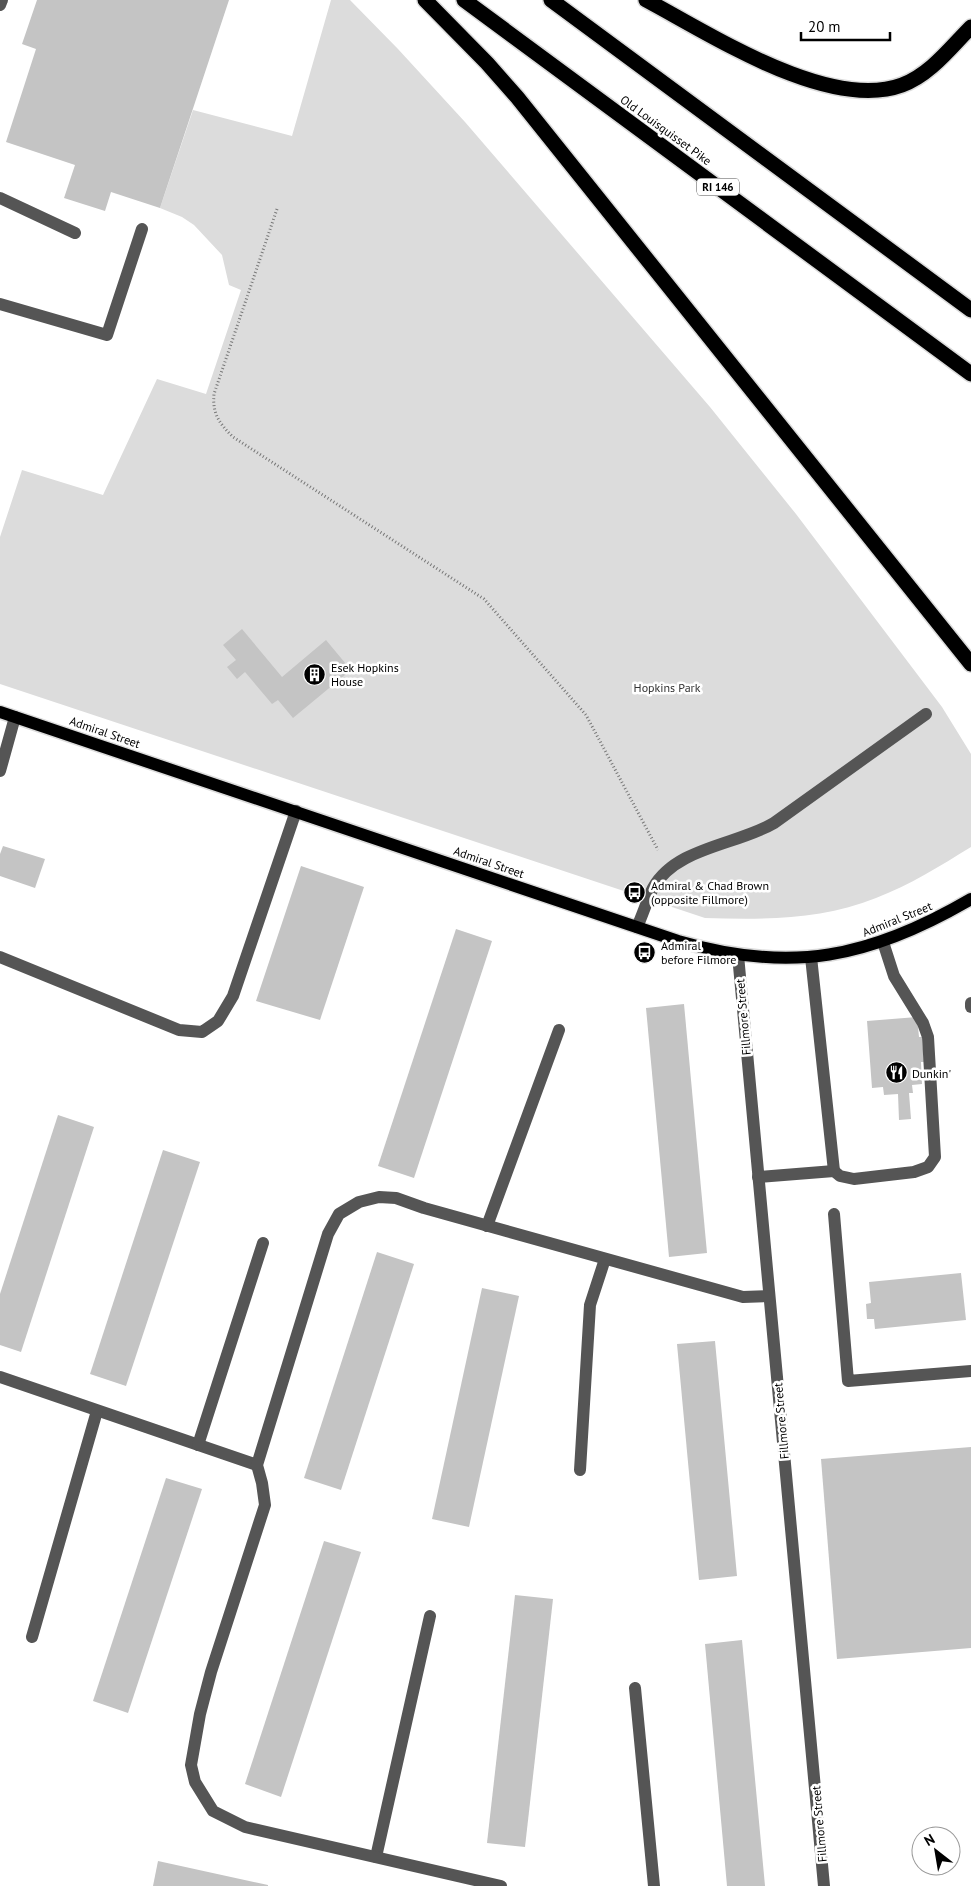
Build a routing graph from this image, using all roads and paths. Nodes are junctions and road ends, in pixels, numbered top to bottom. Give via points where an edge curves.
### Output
1 (2, 0) edge
2 (425, 0) edge
3 (464, 0) edge
4 (551, 0) edge
5 (646, 0) edge
6 (0, 5) edge
7 (971, 27) edge
8 (0, 198) edge
9 (276, 208) dead end
10 (142, 229) dead end
11 (75, 233) dead end
12 (0, 304) edge
13 (971, 310) edge
14 (971, 374) edge
15 (971, 664) edge
16 (0, 712) edge
17 (926, 714) dead end
18 (15, 717) junction
19 (0, 771) edge
20 (296, 811) junction
21 (668, 869) junction
22 (971, 899) edge
23 (637, 927) junction
24 (883, 942) junction
25 (738, 955) junction
26 (0, 957) edge
27 (811, 957) junction
28 (559, 1030) dead end
29 (834, 1172) junction
30 (758, 1178) junction
31 (834, 1214) dead end
32 (487, 1226) junction
33 (263, 1243) dead end
34 (605, 1259) junction
35 (769, 1296) junction
36 (971, 1371) edge
37 (0, 1377) edge
38 (97, 1411) junction
39 (198, 1445) junction
40 (257, 1465) junction
41 (580, 1470) dead end
42 (430, 1616) dead end
43 (32, 1637) dead end
44 (635, 1688) dead end
45 (376, 1857) junction
46 (501, 1886) edge
47 (654, 1886) edge
48 (824, 1886) edge

1 - 6 street
2 - 15 highway via 517,97
3 - 14 highway, Old Louisquisset Pike / RI 146
4 - 13 highway
5 - 7 highway via 784,71 826,85 867,91 904,85 923,74
8 - 11 street
9 - 21 path via 214,394 213,406 224,429 484,599 586,714
10 - 12 street via 107,335
16 - 18 main road, Admiral Street
17 - 21 street via 774,823
18 - 19 street
18 - 20 main road, Admiral Street
20 - 23 main road, Admiral Street
20 - 26 street via 233,996 218,1021 202,1032 179,1030
21 - 23 street via 653,888
22 - 24 main road, Admiral Street
23 - 25 main road, Admiral Street via 687,944
24 - 27 main road, Admiral Street
24 - 29 street via 894,976 928,1037 935,1157 928,1167 914,1172 854,1179
25 - 27 main road, Admiral Street via 775,959
25 - 30 street, Fillmore Street
27 - 29 street
28 - 32 street
29 - 30 street
30 - 35 street, Fillmore Street
31 - 36 street via 848,1381
32 - 34 street
32 - 40 street via 396,1198 379,1197 359,1202 339,1214 328,1234
33 - 39 street
34 - 35 street via 743,1297
34 - 41 street via 590,1306
35 - 48 street, Fillmore Street
37 - 38 street
38 - 39 street
38 - 43 street
39 - 40 street
40 - 45 street via 265,1505 200,1714 191,1765 196,1782 213,1811 245,1827
42 - 45 street
44 - 47 street
45 - 46 street

